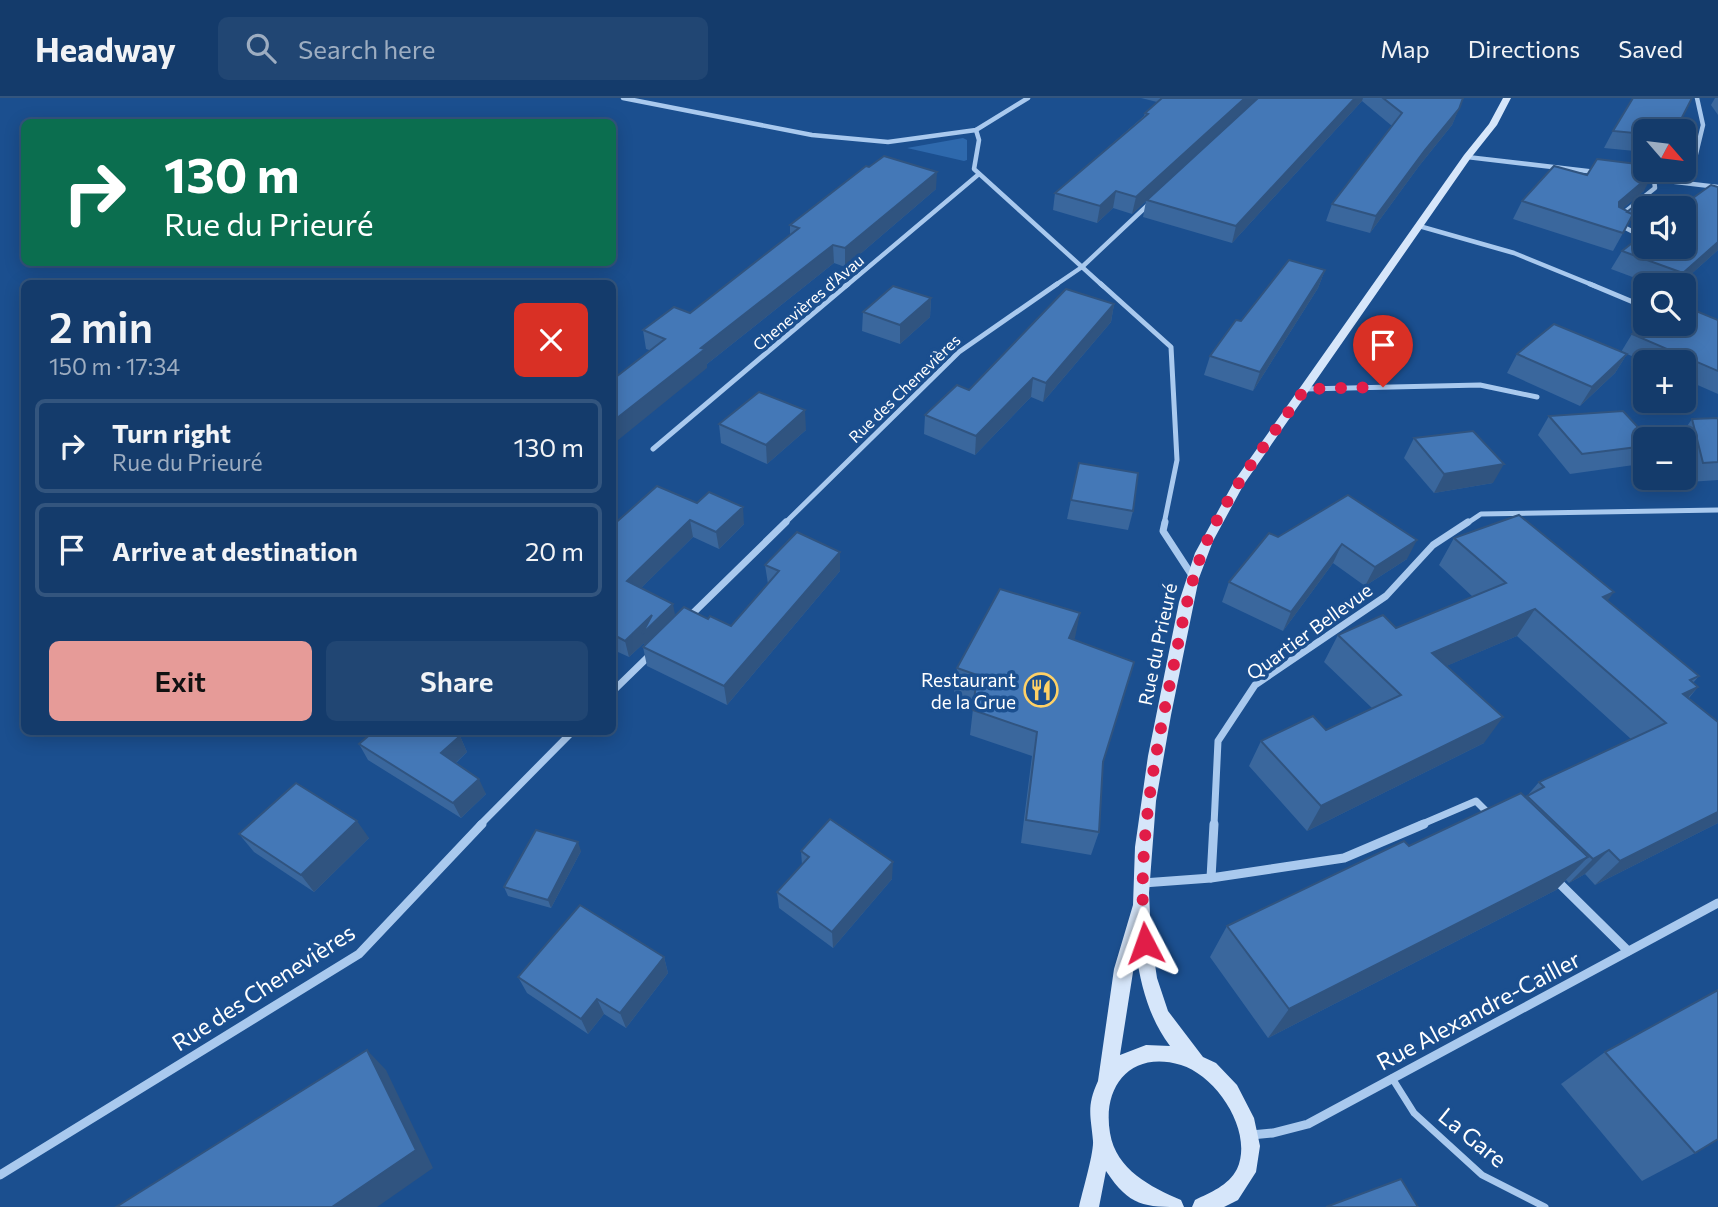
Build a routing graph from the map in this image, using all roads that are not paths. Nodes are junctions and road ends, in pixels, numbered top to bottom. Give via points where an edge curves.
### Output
1 (623, 98) edge
2 (1028, 98) edge
3 (1507, 98) edge
4 (1697, 98) edge
5 (976, 130) junction
6 (1467, 157) junction
7 (1600, 173) edge
8 (979, 174) junction
9 (1654, 182) edge
10 (1680, 182) edge
11 (1689, 183) junction
12 (1718, 187) edge
13 (1645, 196) edge
14 (1152, 202) edge
15 (1633, 206) edge
16 (1419, 226) junction
17 (1633, 232) edge
18 (1082, 267) junction
19 (1633, 302) edge
20 (1305, 389) junction
21 (1537, 397) dead end
22 (653, 449) dead end
23 (1718, 510) edge
24 (1192, 577) junction
25 (681, 625) edge
26 (652, 654) edge
27 (616, 688) edge
28 (569, 735) edge
29 (1504, 828) edge
30 (1550, 875) edge
31 (1212, 878) junction
32 (1142, 889) junction
33 (1718, 903) edge
34 (1628, 951) junction
35 (1195, 1060) junction
36 (1392, 1078) junction
37 (1106, 1083) junction
38 (1250, 1135) junction
39 (1102, 1144) junction
40 (0, 1175) edge
41 (1088, 1207) edge
42 (1171, 1207) edge
43 (1202, 1207) edge
44 (1545, 1207) edge

1 - 5 street via 812,135 888,142
2 - 5 street
3 - 6 main road, Rue du Prieuré
4 - 11 street via 1703,125
5 - 8 street via 979,140 974,169
6 - 7 street
6 - 16 main road, Rue du Prieuré
8 - 18 street
8 - 22 street, Chenevières d'Avau
9 - 13 street via 1655,188
10 - 11 street
11 - 12 street
14 - 18 street, Rue des Chenevières
15 - 17 street via 1613,222
16 - 19 street via 1514,253
16 - 20 main road, Rue du Prieuré
18 - 24 street via 1171,347 1177,460 1163,531
18 - 25 street, Rue des Chenevières via 959,352
20 - 21 street via 1480,385
20 - 24 main road, Rue du Prieuré via 1239,483 1213,527
23 - 31 street, Quartier Bellevue via 1481,514 1433,545 1386,596 1255,685 1218,741
24 - 32 main road, Rue du Prieuré via 1152,770
26 - 27 street
28 - 40 street, Rue des Chenevières via 359,954
29 - 31 street via 1476,801 1343,858
30 - 34 street
31 - 32 street
32 - 35 main road, Rue du Prieuré via 1146,958 1159,1012
32 - 37 main road, Rue du Prieuré via 1123,969
33 - 34 street, Rue Alexandre-Cailler
34 - 36 street, Rue Alexandre-Cailler
35 - 37 main road via 1169,1053 1144,1054 1122,1064
35 - 38 main road, Rue du Prieuré via 1229,1088
36 - 38 street, Rue Alexandre-Cailler via 1308,1124
36 - 44 lane, La Gare via 1414,1113 1482,1175
37 - 39 main road, Rue du Prieuré via 1098,1108
38 - 43 main road via 1250,1156 1242,1178 1227,1195
39 - 41 main road
39 - 42 main road via 1129,1184

